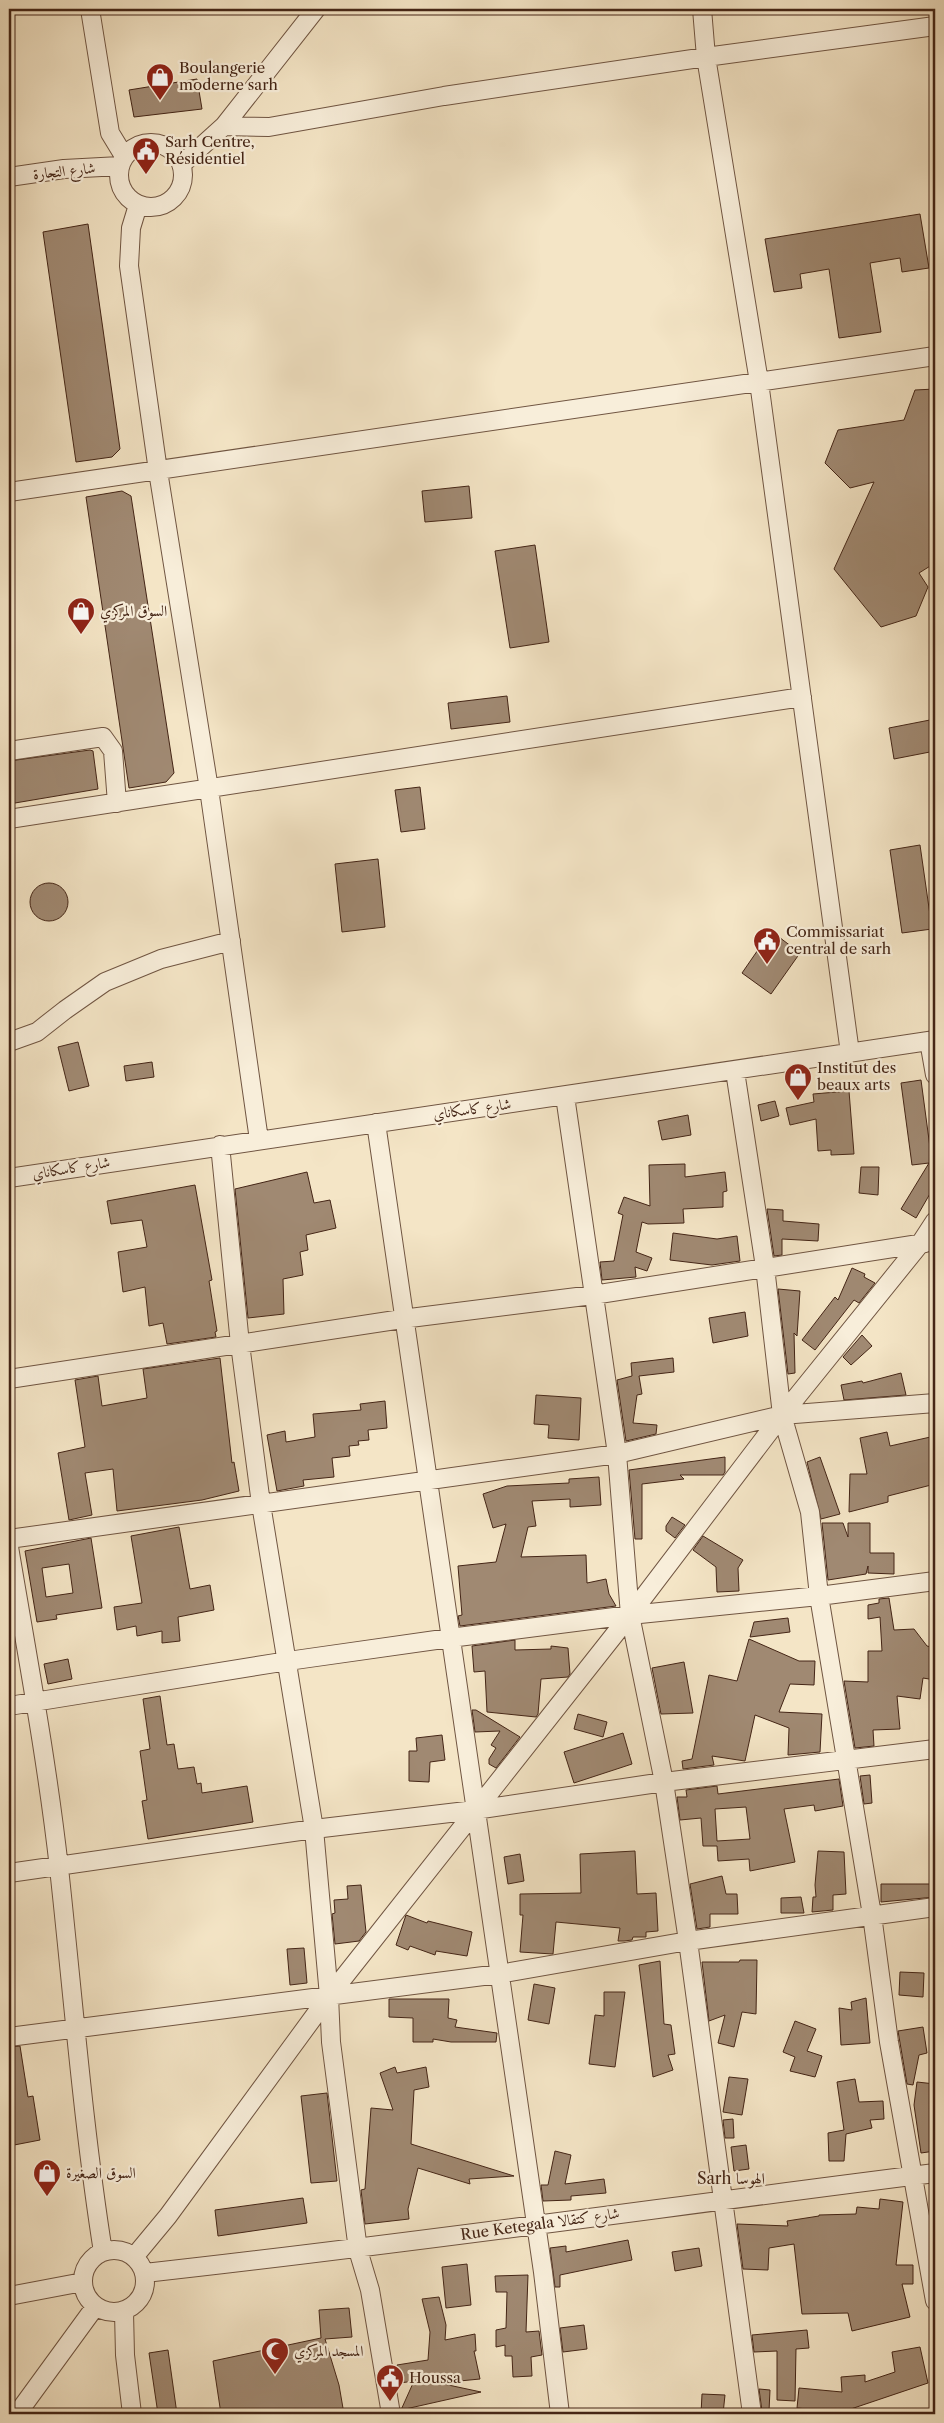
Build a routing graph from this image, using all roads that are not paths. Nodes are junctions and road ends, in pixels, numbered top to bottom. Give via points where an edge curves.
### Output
1 (90, 9) edge
2 (316, 9) edge
3 (702, 9) edge
4 (935, 26) edge
5 (706, 57) junction
6 (224, 126) junction
7 (122, 161) junction
8 (182, 164) junction
9 (9, 177) edge
10 (138, 205) junction
11 (935, 356) edge
12 (759, 382) junction
13 (158, 471) junction
14 (9, 492) edge
15 (802, 697) junction
16 (9, 751) edge
17 (209, 789) junction
18 (117, 803) junction
19 (9, 819) edge
20 (231, 941) junction
21 (932, 1040) edge
22 (9, 1042) edge
23 (850, 1052) junction
24 (735, 1071) junction
25 (935, 1075) edge
26 (565, 1096) junction
27 (376, 1123) junction
28 (259, 1140) junction
29 (220, 1145) junction
30 (9, 1178) edge
31 (935, 1220) edge
32 (928, 1242) edge
33 (765, 1268) junction
34 (593, 1295) junction
35 (402, 1319) junction
36 (240, 1344) junction
37 (9, 1379) edge
38 (935, 1403) edge
39 (782, 1415) junction
40 (617, 1454) junction
41 (428, 1481) junction
42 (261, 1504) junction
43 (9, 1539) edge
44 (9, 1547) edge
45 (935, 1581) edge
46 (819, 1596) junction
47 (630, 1615) junction
48 (450, 1638) junction
49 (288, 1661) junction
50 (35, 1703) junction
51 (9, 1706) edge
52 (935, 1749) edge
53 (846, 1761) junction
54 (664, 1782) junction
55 (475, 1810) junction
56 (314, 1829) junction
57 (59, 1867) junction
58 (9, 1873) edge
59 (935, 1907) edge
60 (872, 1915) junction
61 (688, 1942) junction
62 (499, 1974) junction
63 (330, 1996) junction
64 (74, 2029) junction
65 (9, 2037) edge
66 (935, 2173) edge
67 (912, 2176) junction
68 (723, 2199) junction
69 (534, 2224) junction
70 (358, 2250) junction
71 (103, 2252) junction
72 (134, 2257) junction
73 (145, 2274) junction
74 (83, 2282) junction
75 (9, 2296) edge
76 (935, 2301) edge
77 (95, 2307) junction
78 (124, 2312) junction
79 (17, 2414) edge
80 (132, 2414) edge
81 (391, 2414) edge
82 (560, 2414) edge
83 (752, 2414) edge

1 - 7 street via 110,133
2 - 6 street
3 - 5 street
4 - 5 street
5 - 6 street via 444,96 269,127
5 - 12 street
6 - 8 street
7 - 8 street via 132,148 143,143 159,143 173,150
7 - 9 street, شارع التجارة
7 - 10 street via 119,179 122,190
8 - 10 street via 181,186 176,196 158,207
10 - 13 street via 131,228 129,266
11 - 12 street
12 - 13 street
12 - 15 street
13 - 14 street
13 - 17 street
15 - 17 street
15 - 23 street
16 - 18 street via 103,737 113,751
17 - 18 street
17 - 20 street
18 - 19 street
20 - 22 street via 161,959 105,982 37,1032
20 - 28 street
21 - 23 street, شارع كاسكاناي
21 - 25 street
23 - 24 street, شارع كاسكاناي
24 - 26 street, شارع كاسكاناي
24 - 33 street
26 - 27 street, شارع كاسكاناي
26 - 34 street
27 - 28 street, شارع كاسكاناي
27 - 35 street
28 - 29 street, شارع كاسكاناي
29 - 30 street, شارع كاسكاناي
29 - 36 street
31 - 32 street
32 - 33 street
32 - 39 street
33 - 34 street
33 - 39 street
34 - 35 street
34 - 40 street
35 - 36 street
35 - 41 street
36 - 37 street
36 - 42 street
38 - 39 street
39 - 40 street
39 - 46 street via 810,1512
39 - 47 street
40 - 41 street
40 - 47 street
41 - 42 street
41 - 48 street
42 - 43 street
42 - 49 street
44 - 50 street
45 - 46 street
46 - 47 street
46 - 53 street
47 - 48 street
47 - 54 street
47 - 55 street
48 - 49 street
48 - 55 street
49 - 50 street
49 - 56 street
50 - 51 street
50 - 57 street
52 - 53 street
53 - 54 street
53 - 60 street
54 - 55 street
54 - 61 street
55 - 56 street
55 - 62 street
55 - 63 street
56 - 57 street
56 - 63 street
57 - 58 street
57 - 64 street
59 - 60 street
60 - 61 street
60 - 67 street
61 - 62 street
61 - 68 street
62 - 63 street
62 - 69 street
63 - 64 street
63 - 70 street via 331,2042
63 - 72 street via 168,2216
64 - 65 street
64 - 71 street
66 - 67 street, Rue Ketegala شارع كتقالا
67 - 68 street, Rue Ketegala شارع كتقالا
67 - 76 street
68 - 69 street, Rue Ketegala شارع كتقالا
68 - 83 street
69 - 70 street, Rue Ketegala شارع كتقالا
69 - 82 street
70 - 73 street, Rue Ketegala شارع كتقالا
70 - 81 street via 370,2290
71 - 72 street via 123,2251
71 - 74 street via 89,2263
72 - 73 street
73 - 78 street via 142,2297
74 - 75 street
74 - 77 street via 85,2293
77 - 78 street via 113,2313
77 - 79 street
78 - 80 street

